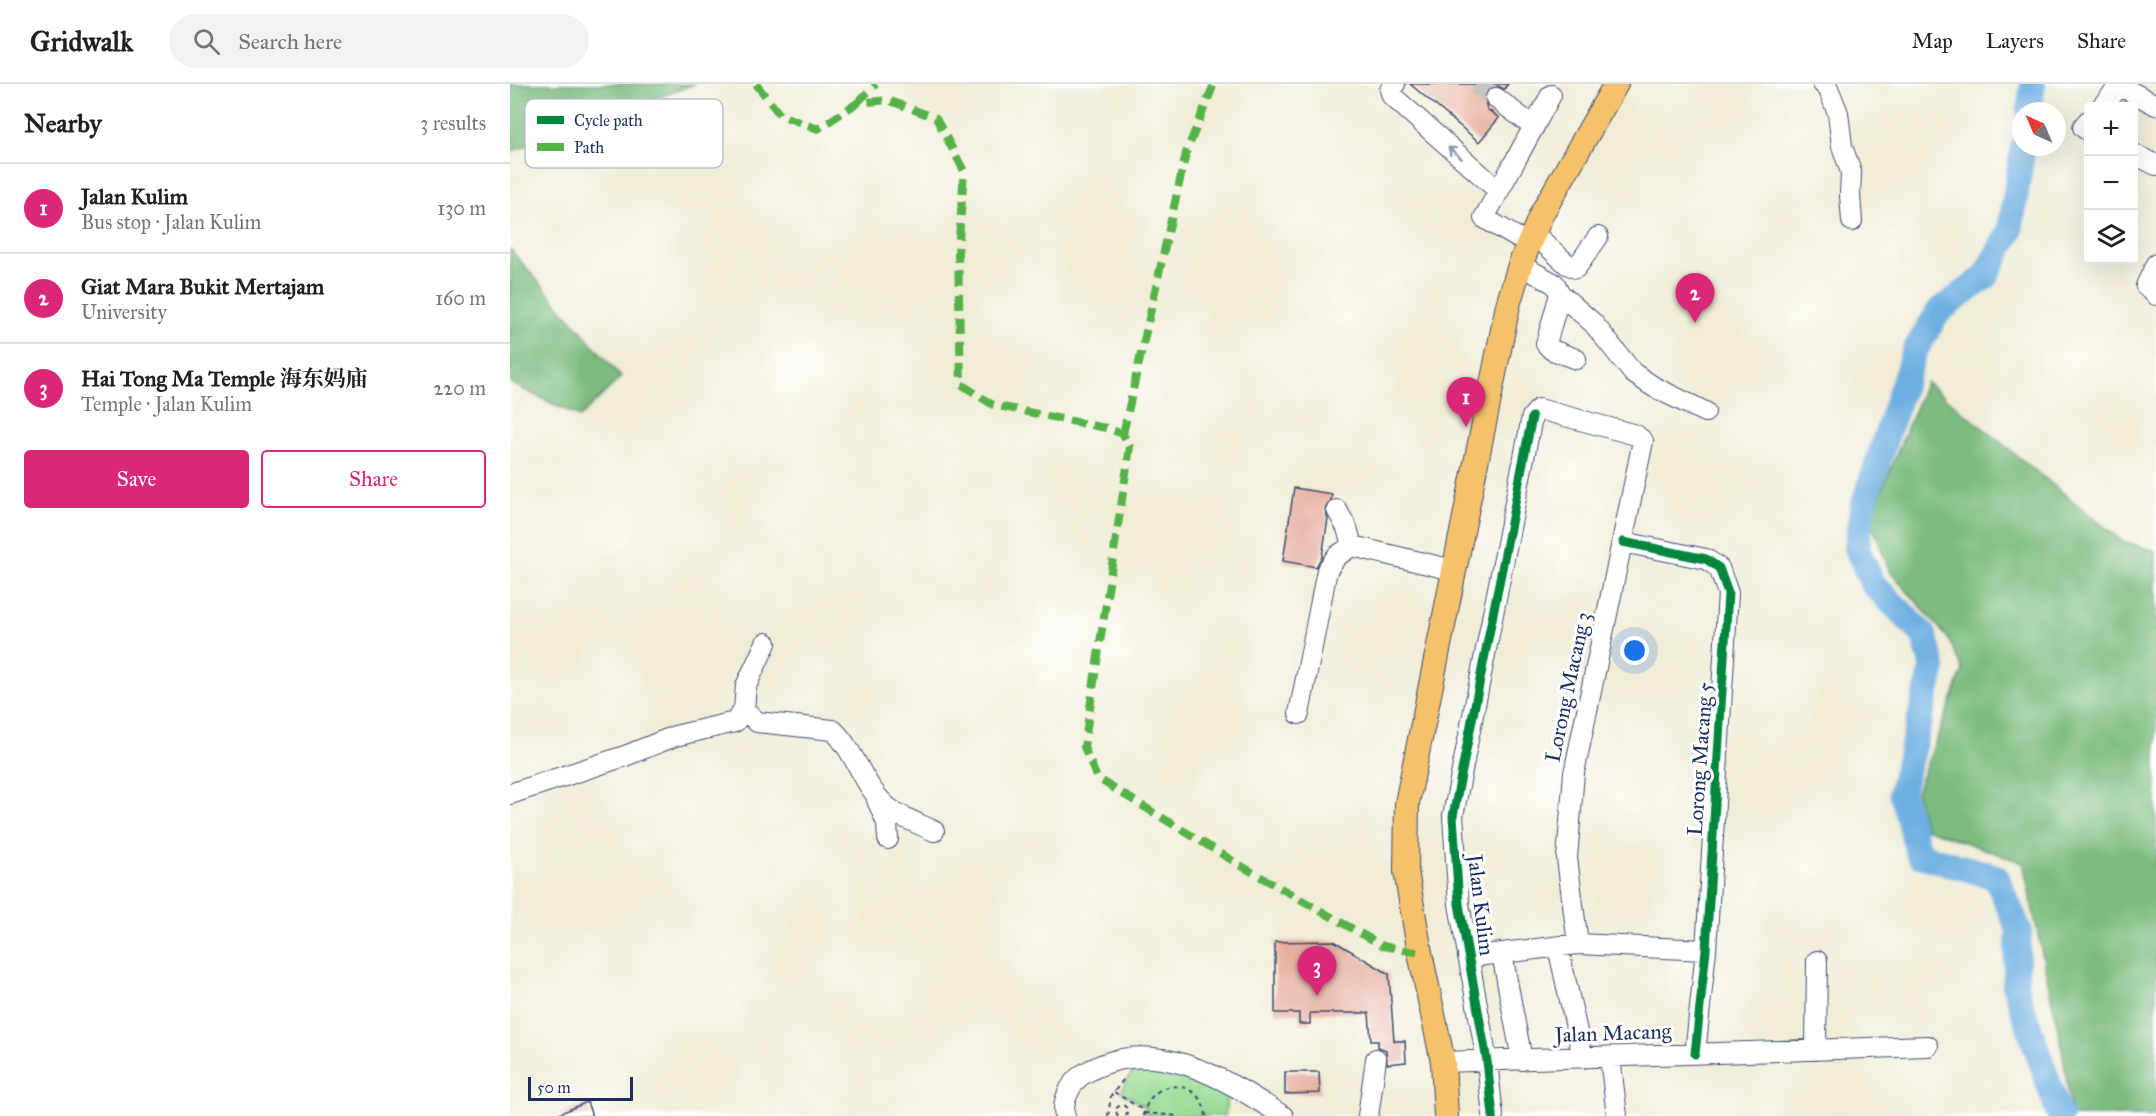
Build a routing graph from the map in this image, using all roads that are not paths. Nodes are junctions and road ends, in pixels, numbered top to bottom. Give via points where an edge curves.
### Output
1 (1395, 84) edge
2 (1823, 84) edge
3 (2120, 85) edge
4 (1611, 90) edge
5 (1551, 95) dead end
6 (1496, 98) tunnel mouth
7 (2105, 102) edge
8 (2156, 105) edge
9 (1534, 127) junction
10 (2137, 156) edge
11 (2156, 165) edge
12 (1498, 191) junction
13 (1852, 221) dead end
14 (1598, 237) dead end
15 (1527, 247) junction
16 (1567, 264) junction
17 (2156, 264) edge
18 (1557, 289) junction
19 (2156, 295) edge
20 (1576, 359) dead end
21 (1705, 412) dead end
22 (1642, 441) joint
23 (1337, 510) dead end
24 (1623, 542) junction
25 (1352, 546) junction
26 (1454, 570) junction
27 (766, 643) dead end
28 (744, 709) junction
29 (1299, 714) dead end
30 (510, 794) edge
31 (875, 795) junction
32 (934, 831) dead end
33 (888, 839) dead end
34 (1578, 944) junction
35 (1558, 947) junction
36 (1706, 950) junction
37 (1502, 954) junction
38 (1468, 957) junction
39 (1817, 961) dead end
40 (1928, 1046) dead end
41 (1816, 1050) junction
42 (1695, 1054) junction
43 (1610, 1057) junction
44 (1582, 1058) junction
45 (1376, 1059) dead end
46 (1522, 1060) junction
47 (1487, 1061) junction
48 (1443, 1062) junction
49 (1065, 1116) edge
50 (1283, 1116) edge
51 (1368, 1116) edge
52 (1446, 1116) edge
53 (1493, 1116) edge
54 (1617, 1116) edge

12 -> 1 street via 1392,96 1390,90
2 - 13 street via 1838,113 1842,146 1851,172
3 - 7 street
3 - 8 street
4 - 15 main road
5 - 9 street
6 - 9 street
9 - 12 street
10 - 11 street
12 - 15 street via 1484,218
14 - 16 street via 1576,268
15 - 16 street
15 - 18 street
15 - 26 main road via 1508,305
16 - 18 street
17 - 19 street via 2146,286
18 - 20 street via 1546,344
18 - 21 street via 1593,323 1633,373
22 - 24 street, Lorong Macang 3
22 - 38 street, Jalan Kulim via 1636,435 1539,409 1532,417 1453,816 1459,904
23 - 25 street
24 - 34 street, Lorong Macang 3 via 1574,773 1567,858
24 - 36 street, Lorong Macang 5 via 1706,560 1719,568 1728,592
25 - 26 street
25 - 29 street via 1337,556 1327,570
26 - 48 main road via 1407,803 1406,871
27 - 28 street via 746,686
28 - 30 street via 735,722 675,736
28 - 31 street via 757,722 834,730
31 - 32 street via 886,807
31 - 33 street via 887,823
34 - 35 street
34 - 36 street
35 - 37 street
35 - 44 street
36 - 42 street, Lorong Macang 5
37 - 38 street
37 - 46 street
38 - 47 street, Jalan Kulim
39 - 41 street
40 - 41 street, Jalan Macang
41 - 42 street, Jalan Macang
42 - 43 street, Jalan Macang
43 - 44 street, Jalan Macang
43 - 54 street
44 - 46 street, Jalan Macang
45 - 51 street
46 - 47 street, Jalan Macang
47 - 48 street, Jalan Macang
47 - 53 street, Jalan Kulim
48 - 52 main road
49 - 50 street via 1068,1095 1076,1079 1092,1068 1114,1061 1150,1057 1185,1063 1234,1085

